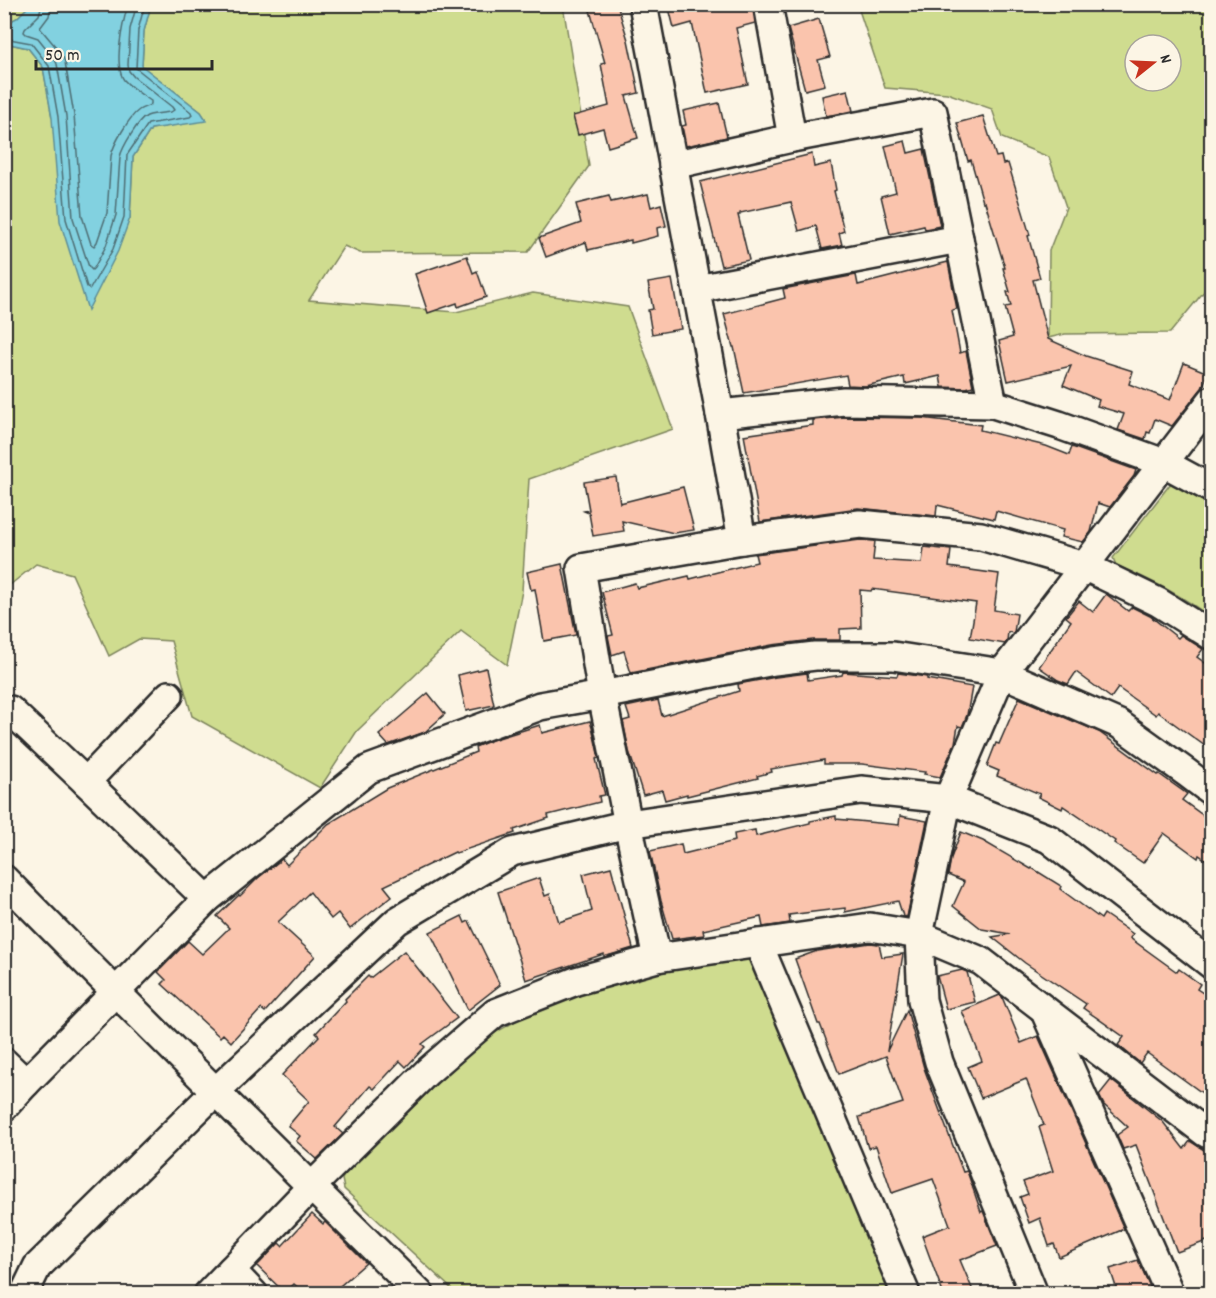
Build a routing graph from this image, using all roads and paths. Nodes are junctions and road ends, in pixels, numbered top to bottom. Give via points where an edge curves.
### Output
1 (643, 4) edge
2 (768, 4) edge
3 (792, 138) junction
4 (673, 165) junction
5 (959, 239) junction
6 (697, 289) junction
7 (1212, 400) edge
8 (993, 404) junction
9 (720, 414) junction
10 (1164, 463) junction
11 (1212, 489) edge
12 (742, 540) junction
13 (1084, 566) junction
14 (1212, 636) edge
15 (1002, 673) junction
16 (603, 695) junction
17 (169, 696) dead end
18 (4, 716) edge
19 (86, 782) junction
20 (1212, 792) edge
21 (948, 799) junction
22 (628, 824) junction
23 (4, 879) edge
24 (207, 899) junction
25 (919, 935) junction
26 (758, 943) junction
27 (657, 958) junction
28 (1212, 965) edge
29 (115, 992) junction
30 (1045, 1010) junction
31 (4, 1062) edge
32 (26, 1083) junction
33 (216, 1091) junction
34 (4, 1107) edge
35 (1210, 1132) edge
36 (312, 1186) junction
37 (231, 1270) junction
38 (24, 1293) edge
39 (208, 1293) edge
40 (254, 1293) edge
41 (420, 1293) edge
42 (906, 1293) edge
43 (1034, 1293) edge
44 (1170, 1293) edge

1 - 4 street
2 - 3 street
3 - 4 street
3 - 5 street via 933,112
4 - 6 street
5 - 6 street
5 - 8 street
6 - 9 street
7 - 10 street
8 - 9 street via 843,401
8 - 10 street
9 - 12 street
10 - 11 street
10 - 13 street
12 - 13 street via 860,524 981,536
12 - 16 street via 581,568
13 - 14 street via 1158,602
13 - 15 street
15 - 16 street via 893,656 815,656
15 - 20 street via 1119,724
15 - 21 street
16 - 22 street
16 - 24 street via 540,706 369,769
17 - 19 street
18 - 19 street via 10,710
19 - 24 street
21 - 22 street via 861,790
21 - 25 street
21 - 28 street via 1049,839
22 - 27 street
22 - 33 street via 512,852 397,921
23 - 29 street
24 - 29 street
25 - 26 street via 870,927
25 - 30 street via 981,961
25 - 43 street via 922,1000 939,1062
26 - 27 street
26 - 42 street
27 - 36 street via 576,981 495,1013 427,1072
29 - 32 street
29 - 33 street
30 - 35 street
30 - 44 street
31 - 32 street
32 - 34 street
33 - 36 street
33 - 38 street via 37,1267
36 - 37 street
36 - 41 street
37 - 39 street
37 - 40 street

